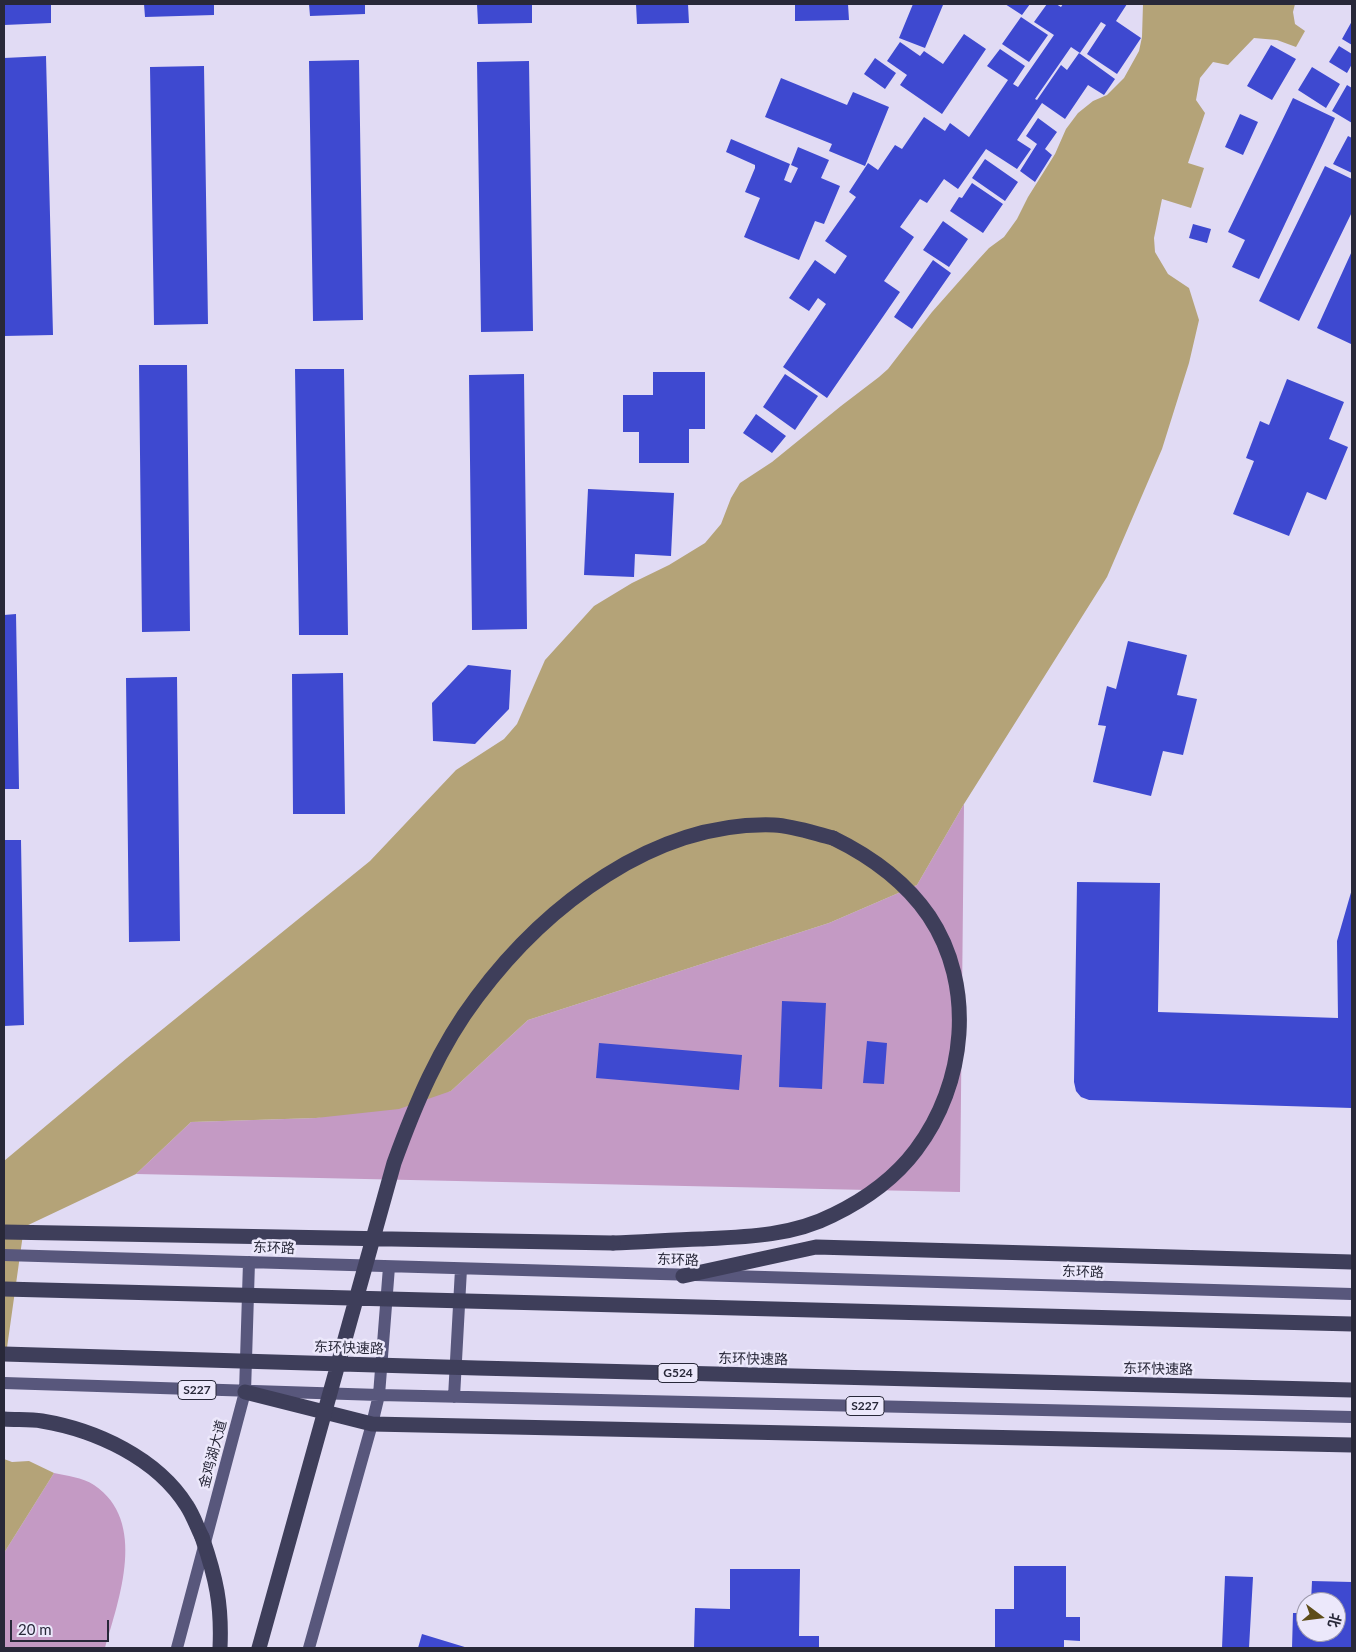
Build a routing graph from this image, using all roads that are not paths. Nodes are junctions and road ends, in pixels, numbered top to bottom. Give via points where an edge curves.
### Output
1 (4, 1232) edge
2 (4, 1255) edge
3 (249, 1262) junction
4 (1352, 1262) edge
5 (389, 1267) junction
6 (461, 1269) junction
7 (683, 1276) junction
8 (4, 1289) edge
9 (1352, 1294) edge
10 (1352, 1324) edge
11 (4, 1354) edge
12 (10, 1384) edge
13 (1352, 1390) edge
14 (245, 1392) junction
15 (378, 1395) junction
16 (454, 1397) junction
17 (1352, 1417) edge
18 (4, 1419) edge
19 (372, 1424) junction
20 (1352, 1445) edge
21 (177, 1648) edge
22 (220, 1648) edge
23 (260, 1648) edge
24 (309, 1648) edge

1 - 23 highway, bridge via 274,1236 304,1237 364,1238 374,1238 384,1239 613,1243 738,1238 800,1228 849,1207 890,1177 916,1150 945,1097 958,1041 959,994 949,957 930,917 899,881 876,863 833,838 775,825 749,826 690,837 631,861 567,902 502,966 476,998 444,1048 412,1114 394,1163 380,1207 373,1235 370,1245 336,1369
2 - 3 main road, 东环路
3 - 5 main road, 东环路
3 - 14 main road, 金鸡湖大道
4 - 7 highway via 816,1247
5 - 6 main road, 东环路
5 - 15 main road
6 - 7 main road, 东环路
6 - 16 main road
7 - 9 main road, 东环路
8 - 10 highway, bridge
11 - 13 highway, 东环快速路 / G524, bridge
12 - 14 main road, S227
14 - 15 main road, S227
14 - 19 highway
14 - 21 main road, 金鸡湖大道
15 - 16 main road, S227
15 - 19 main road
16 - 17 main road, S227
18 - 22 highway, bridge via 40,1421 96,1436 147,1464 171,1485 188,1506 212,1565 221,1620
19 - 20 highway
19 - 24 main road

